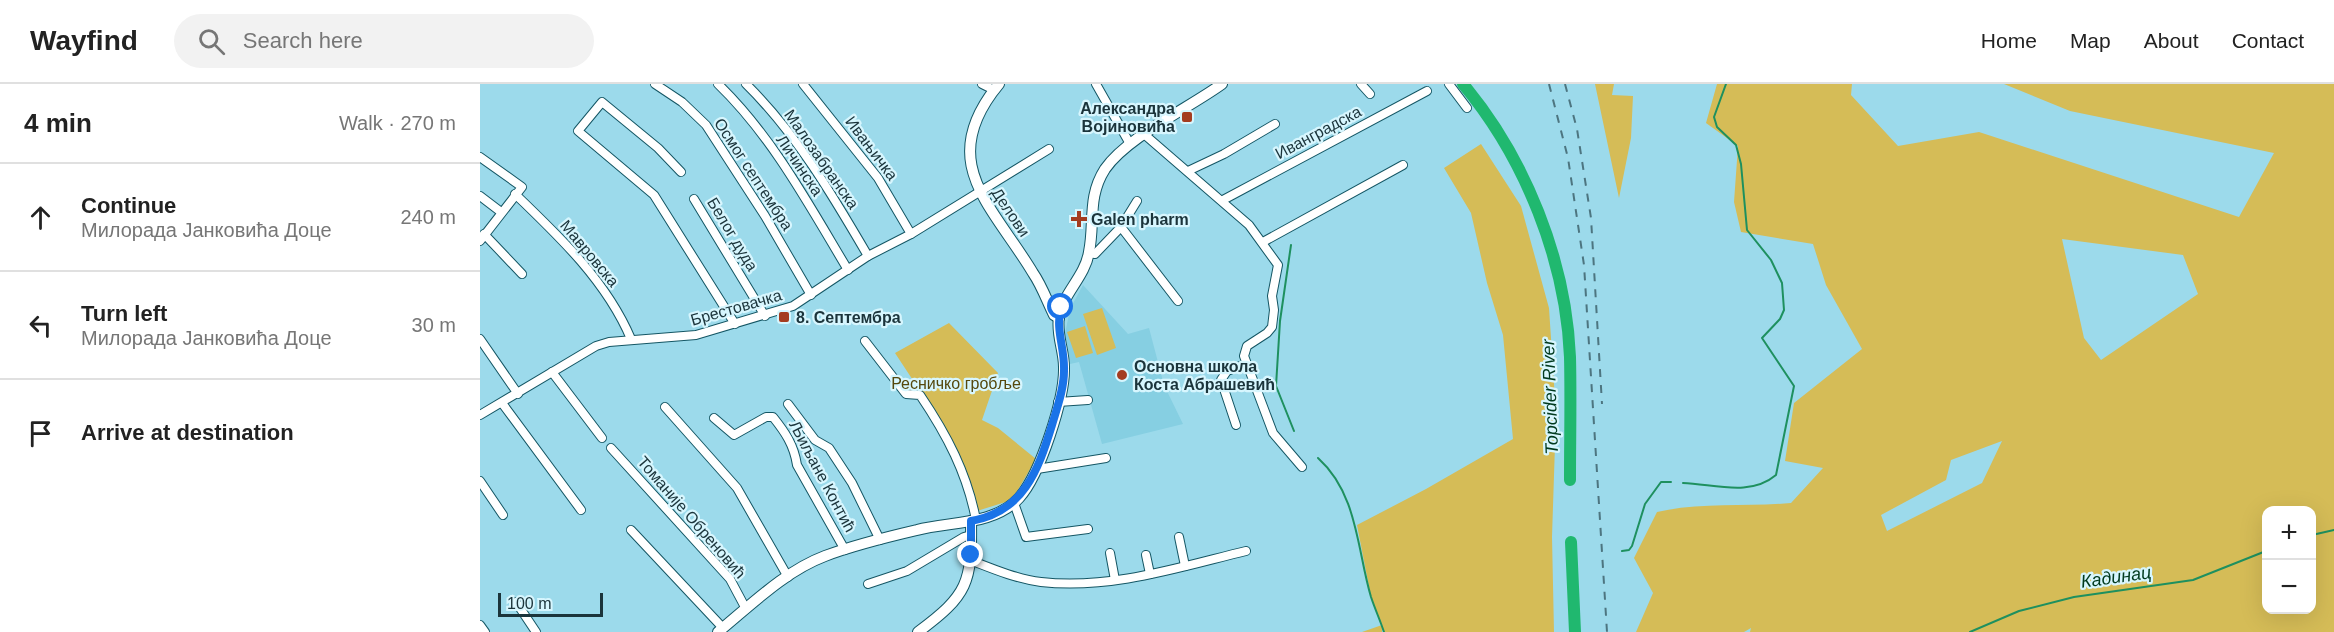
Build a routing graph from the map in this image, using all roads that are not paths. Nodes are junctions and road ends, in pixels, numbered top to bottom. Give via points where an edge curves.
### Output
1 (655, 84) edge
2 (718, 84) edge
3 (746, 84) edge
4 (803, 84) edge
5 (982, 84) edge
6 (1096, 84) edge
7 (1222, 84) edge
8 (1361, 84) edge
9 (1449, 84) edge
10 (997, 87) edge
11 (1427, 91) dead end
12 (1370, 94) dead end
13 (1467, 108) dead end
14 (1275, 124) dead end
15 (1145, 135) junction
16 (1130, 144) junction
17 (1049, 149) dead end
18 (480, 157) edge
19 (1403, 165) dead end
20 (1188, 171) junction
21 (681, 172) dead end
22 (979, 193) junction
23 (515, 194) junction
24 (480, 196) edge
25 (694, 199) dead end
26 (1223, 200) junction
27 (1137, 201) dead end
28 (501, 212) junction
29 (1121, 227) junction
30 (482, 234) edge
31 (911, 234) junction
32 (1263, 242) junction
33 (1089, 253) junction
34 (868, 256) junction
35 (848, 270) junction
36 (522, 274) dead end
37 (811, 296) junction
38 (1178, 301) dead end
39 (765, 316) junction
40 (1059, 318) junction
41 (735, 324) junction
42 (480, 339) edge
43 (631, 339) junction
44 (865, 341) dead end
45 (1245, 364) junction
46 (552, 372) junction
47 (518, 394) junction
48 (1088, 400) dead end
49 (1058, 402) junction
50 (502, 403) junction
51 (788, 404) dead end
52 (665, 407) dead end
53 (480, 415) edge
54 (714, 418) dead end
55 (1236, 425) dead end
56 (602, 438) dead end
57 (611, 448) dead end
58 (1106, 458) dead end
59 (1302, 467) dead end
60 (1037, 470) junction
61 (480, 481) edge
62 (1014, 503) junction
63 (580, 510) dead end
64 (503, 515) dead end
65 (974, 521) junction
66 (1088, 529) dead end
67 (631, 530) dead end
68 (971, 535) junction
69 (1179, 537) dead end
70 (880, 540) junction
71 (845, 550) junction
72 (1246, 550) dead end
73 (1110, 553) dead end
74 (1146, 555) dead end
75 (970, 560) junction
76 (1185, 566) junction
77 (1150, 574) junction
78 (788, 578) junction
79 (1115, 580) junction
80 (868, 584) dead end
81 (516, 602) dead end
82 (746, 609) junction
83 (480, 625) edge
84 (721, 630) edge
85 (485, 632) edge
86 (536, 632) edge
87 (918, 632) edge

1 - 37 street, Осмог септембра via 706,125
2 - 35 street, Личинска via 778,159
3 - 34 street, Малозабранска via 804,155
4 - 31 street, Ивањичка via 878,178
5 - 10 street
6 - 16 street
7 - 15 street
8 - 12 street
9 - 13 street
10 - 22 street, Делови via 979,111 972,133 971,154
11 - 26 street, Иванградска
14 - 20 street
15 - 16 street
15 - 20 street
16 - 33 street via 1106,168 1095,188
17 - 22 street, Брестовачка
18 - 23 street via 522,187
19 - 32 street
20 - 26 street
21 - 41 street via 602,102 578,131 654,195
22 - 31 street, Брестовачка
22 - 40 street, Делови
23 - 28 street
23 - 43 street, Мавровска via 579,258 618,311
24 - 28 street
25 - 39 street, Белог дуда
26 - 32 street
27 - 29 street
28 - 30 street
29 - 33 street via 1099,251
29 - 38 street
30 - 36 street
31 - 34 street, Брестовачка
32 - 45 street via 1278,265 1272,296 1273,322 1268,333 1247,346
33 - 40 street via 1083,271 1063,302
34 - 35 street, Брестовачка
35 - 37 street, Брестовачка
37 - 39 street, Брестовачка
39 - 41 street, Брестовачка
40 - 49 street via 1064,369
41 - 43 street, Брестовачка via 690,336
42 - 47 street
43 - 46 street, Брестовачка via 596,346
44 - 65 street via 906,394 921,395 950,441 972,496
45 - 55 street via 1227,370 1221,380
45 - 59 street via 1273,433
46 - 47 street, Брестовачка
46 - 56 street
47 - 50 street, Брестовачка
48 - 49 street
49 - 60 street
50 - 53 street, Брестовачка
50 - 63 street
51 - 70 street via 816,442 829,448 852,483
52 - 78 street via 737,488
54 - 71 street, Љиљане Контић via 734,435 772,417 789,440 797,465
57 - 82 street, Томаније Обреновић via 730,579
58 - 60 street
60 - 62 street
61 - 64 street
62 - 65 street
62 - 66 street via 1026,537
65 - 68 street
65 - 70 street via 919,529
67 - 84 street
68 - 75 street
68 - 80 street via 907,571
69 - 76 street
70 - 71 street
71 - 78 street via 808,564
72 - 76 street
73 - 79 street
74 - 77 street
75 - 79 street via 1042,582
75 - 87 street via 954,604
76 - 77 street
77 - 79 street
78 - 82 street
81 - 86 street
82 - 84 street
83 - 85 street

